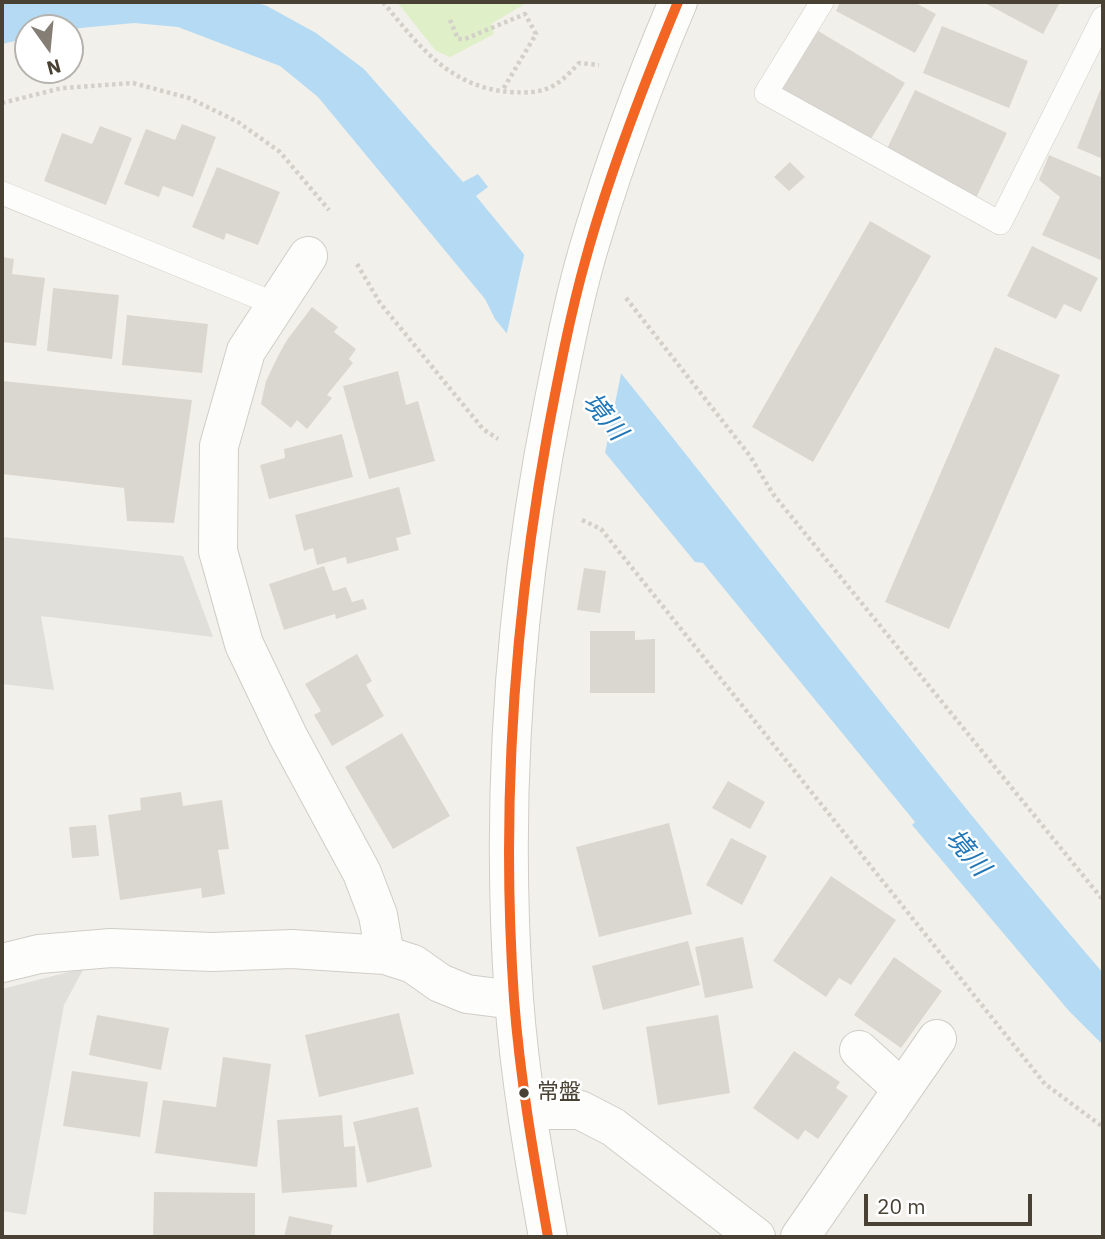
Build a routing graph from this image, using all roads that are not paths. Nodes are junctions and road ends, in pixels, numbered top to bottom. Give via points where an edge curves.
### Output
1 (678, 2) edge
2 (822, 2) edge
3 (1103, 18) edge
4 (2, 193) edge
5 (308, 256) dead end
6 (275, 303) junction
7 (385, 955) junction
8 (2, 963) edge
9 (514, 1000) junction
10 (937, 1039) dead end
11 (859, 1050) dead end
12 (902, 1089) junction
13 (527, 1110) junction
14 (548, 1237) edge
15 (756, 1237) edge
16 (800, 1237) edge

1 - 9 street via 646,76 592,235 542,456 522,597 510,739
2 - 3 lane via 766,93 1000,223
4 - 6 lane
5 - 6 street
6 - 7 street via 246,351 219,446 218,551 244,644 362,873 378,915
7 - 8 street via 292,949 111,948 39,954
7 - 9 street via 413,964 440,984
9 - 13 street
10 - 12 street
11 - 12 street
12 - 16 street
13 - 14 street
13 - 15 street via 580,1110 613,1127

